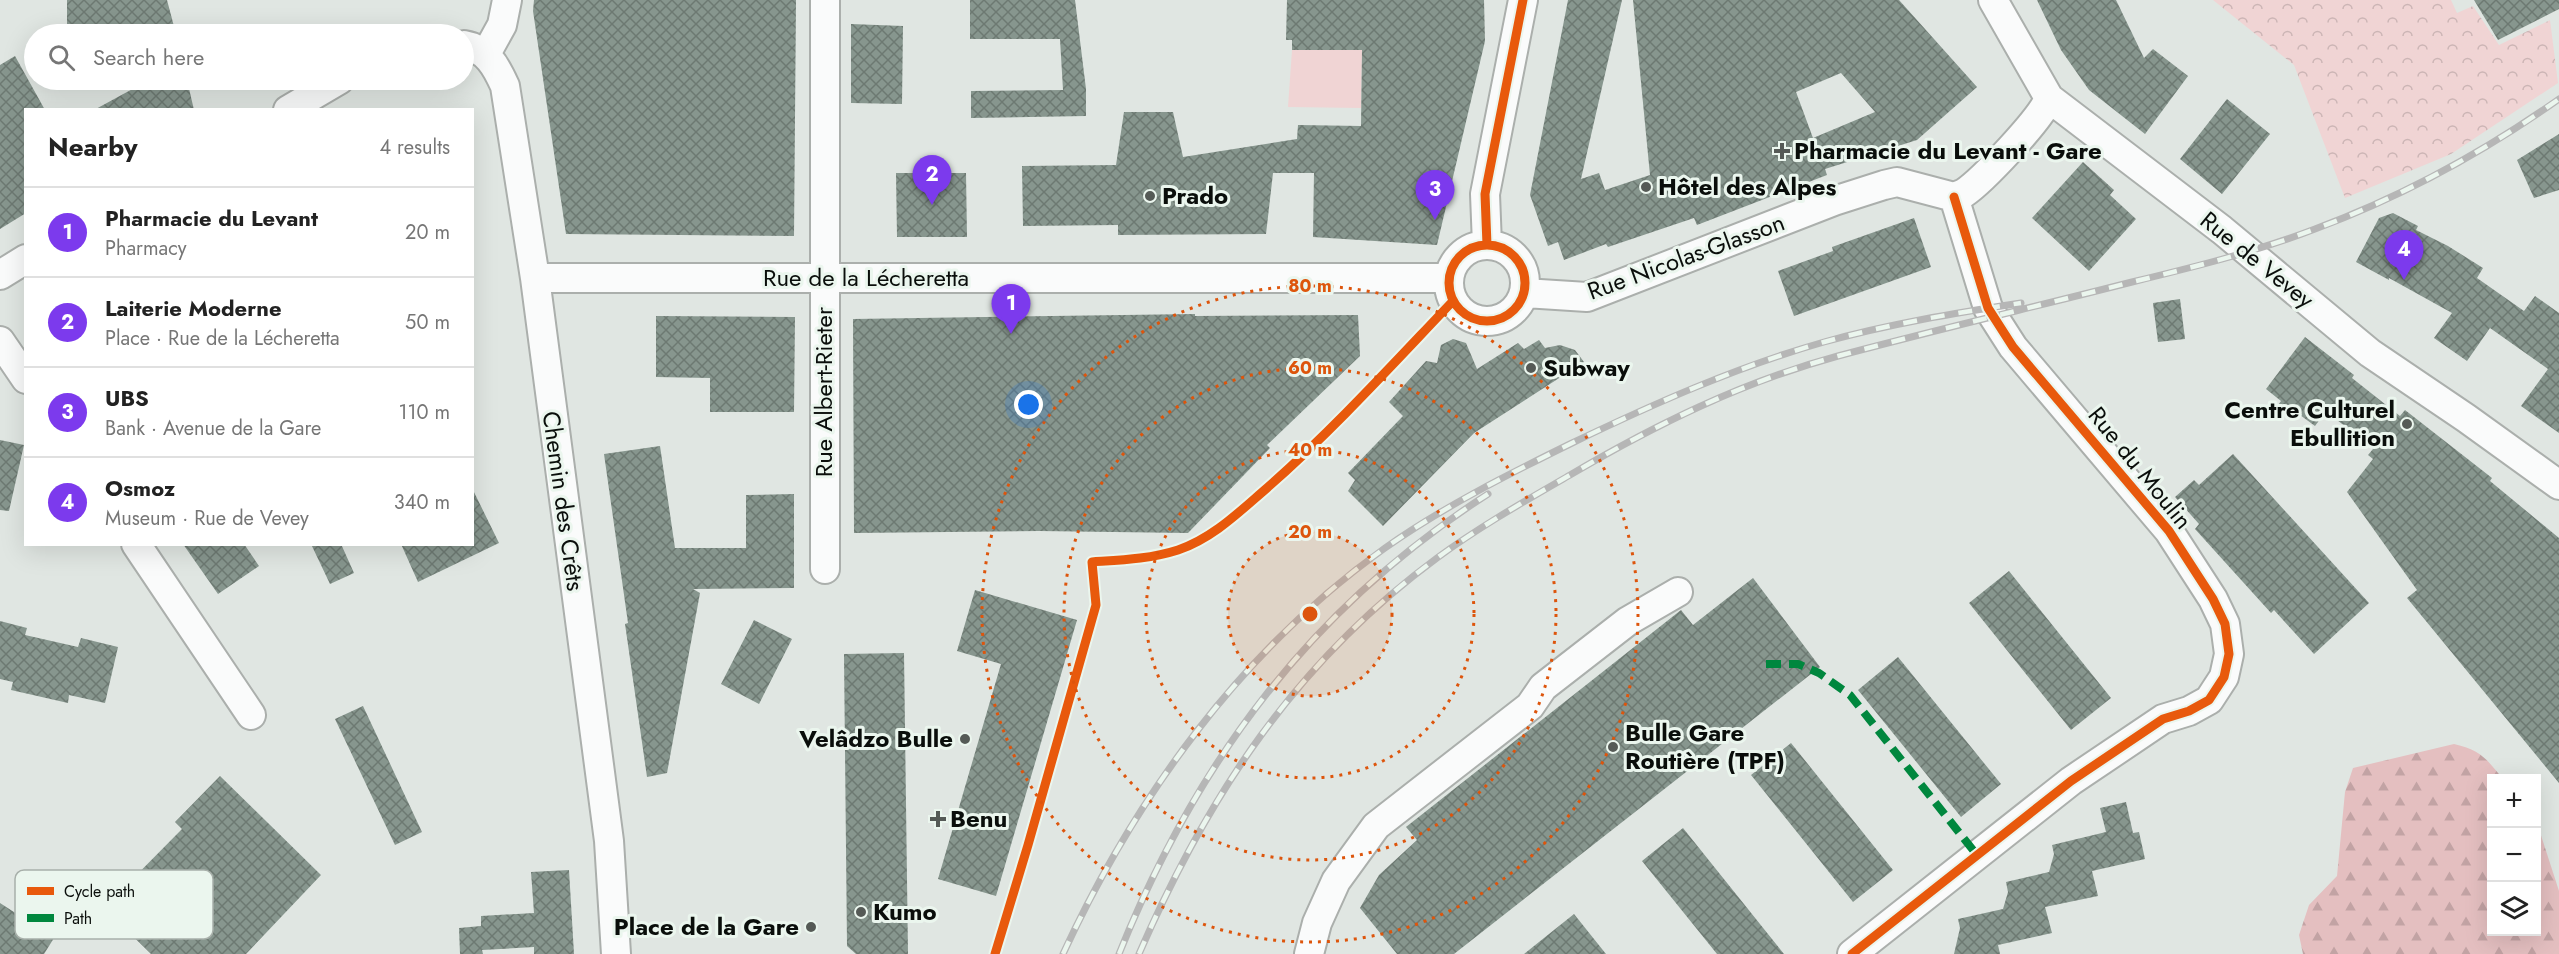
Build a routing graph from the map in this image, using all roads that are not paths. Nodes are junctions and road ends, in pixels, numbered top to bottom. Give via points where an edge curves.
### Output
1 (507, 0) edge
2 (825, 0) edge
3 (1523, 0) edge
4 (1993, 0) edge
5 (475, 49) edge
6 (322, 90) edge
7 (2049, 98) junction
8 (291, 108) edge
9 (1954, 197) junction
10 (1487, 244) junction
11 (24, 260) edge
12 (0, 275) edge
13 (535, 278) junction
14 (824, 278) junction
15 (1449, 278) junction
16 (1524, 293) junction
17 (0, 341) edge
18 (24, 376) edge
19 (2559, 485) edge
20 (137, 546) edge
21 (825, 569) dead end
22 (1530, 706) junction
23 (251, 715) dead end
24 (616, 954) edge
25 (1309, 954) edge
26 (1852, 954) edge

1 - 5 street via 502,25
2 - 14 street, Rue Albert-Rieter
3 - 10 street via 1485,194
4 - 7 street, Rue de Vevey
5 - 13 street, Chemin des Crêts via 496,66 505,86
6 - 8 street
7 - 9 street via 2030,127 1970,189
7 - 19 street, Rue de Vevey via 2222,230 2370,353
9 - 16 street, Rue Nicolas-Glasson via 1897,182 1834,201 1587,297
9 - 26 street, Rue du Moulin via 1993,318 2013,347 2169,531 2213,599 2225,624 2229,654 2224,677 2209,700 2163,719 2071,780
10 - 15 street via 1466,251 1452,267
10 - 16 street via 1499,246 1518,260 1526,282
11 - 12 street
13 - 14 street, Rue de la Lécheretta
13 - 24 street, Chemin des Crêts via 609,841
14 - 15 street, Rue de la Lécheretta
14 - 21 street, Rue Albert-Rieter
15 - 16 street via 1449,290 1461,312 1485,322 1509,314
17 - 18 street
20 - 23 street
22 - 22 street via 1556,699 1627,645 1678,592 1628,621 1544,687
22 - 25 street via 1376,826 1336,881 1317,923

